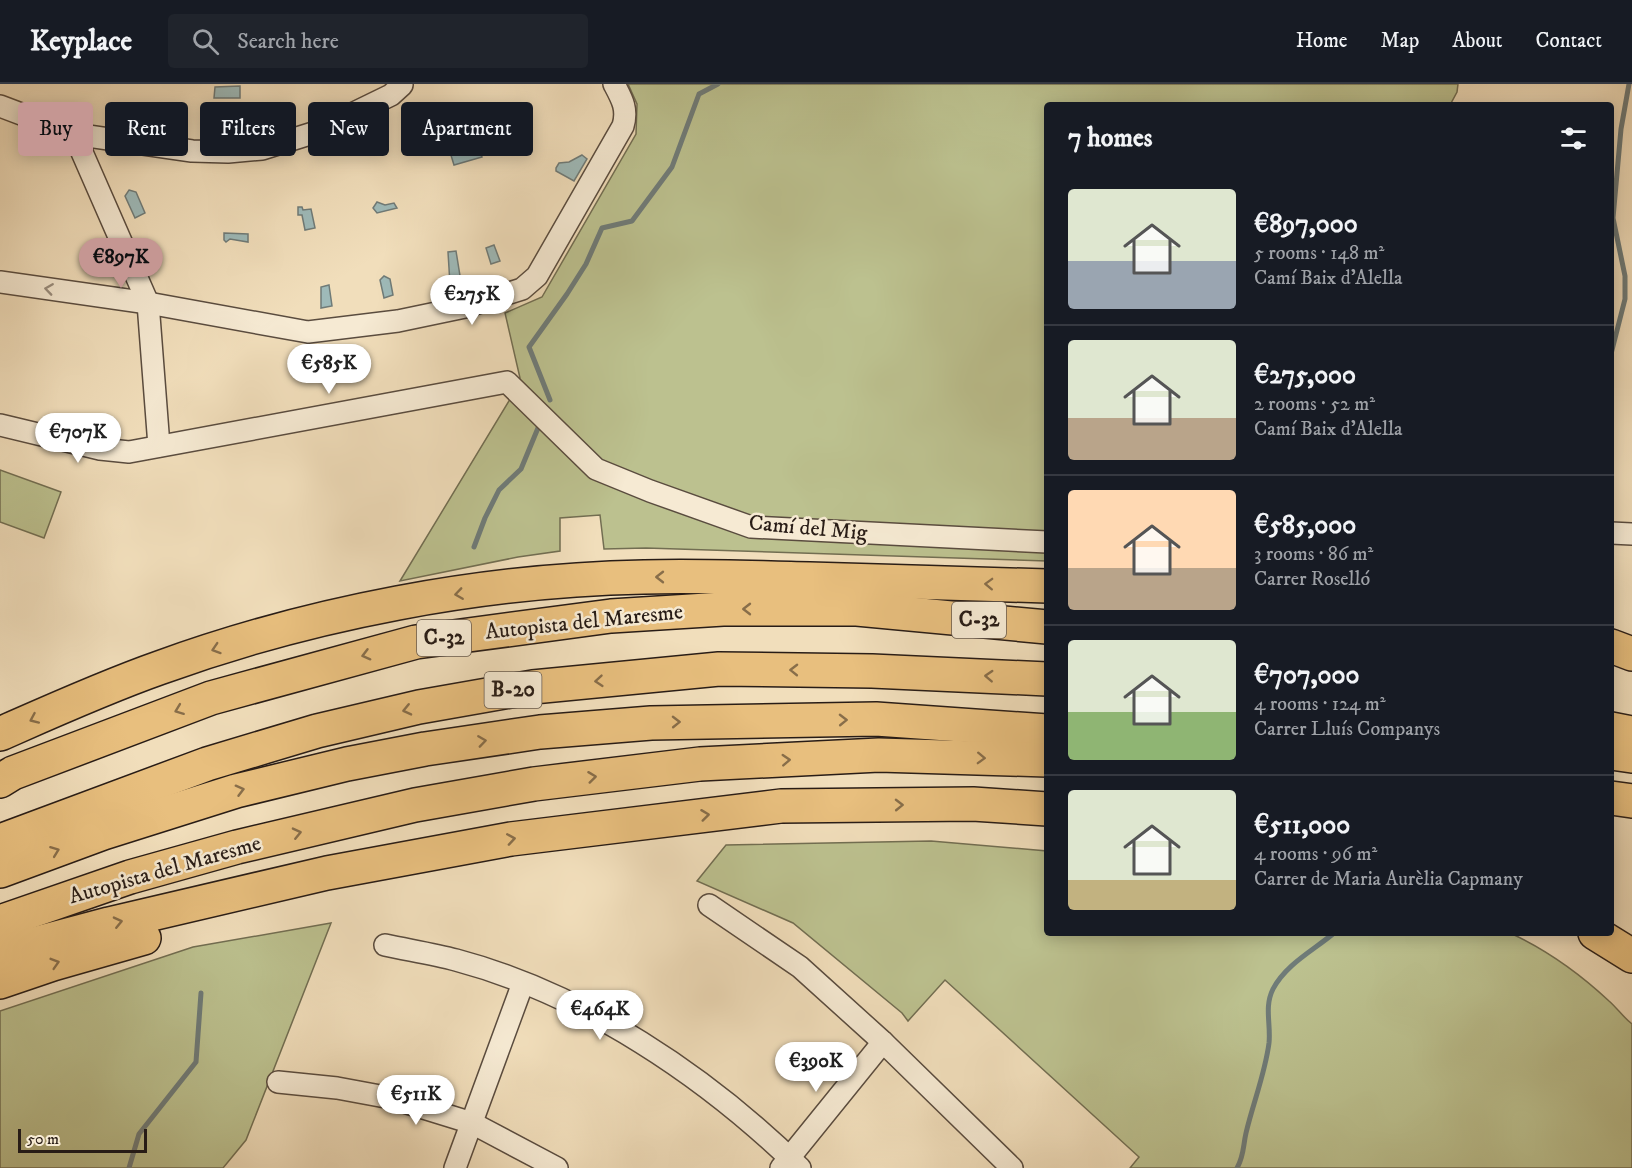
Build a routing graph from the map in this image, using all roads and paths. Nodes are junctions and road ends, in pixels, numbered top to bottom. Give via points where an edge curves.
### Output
1 (396, 84) edge
2 (614, 84) edge
3 (0, 106) edge
4 (18, 113) edge
5 (93, 137) edge
6 (84, 156) edge
7 (0, 282) edge
8 (148, 303) junction
9 (0, 425) edge
10 (159, 446) junction
11 (1614, 533) edge
12 (1632, 534) edge
13 (1044, 542) edge
14 (718, 577) junction
15 (1044, 586) edge
16 (910, 613) junction
17 (1044, 627) edge
18 (1614, 647) edge
19 (1632, 654) edge
20 (1044, 679) edge
21 (1614, 730) edge
22 (1044, 731) edge
23 (1632, 733) edge
24 (0, 734) edge
25 (1614, 753) edge
26 (1632, 756) edge
27 (1044, 760) edge
28 (0, 781) edge
29 (1614, 798) edge
30 (1632, 801) edge
31 (1044, 809) edge
32 (1614, 818) edge
33 (1632, 820) edge
34 (0, 841) edge
35 (454, 849) junction
36 (0, 871) edge
37 (709, 905) dead end
38 (0, 922) edge
39 (1601, 936) edge
40 (385, 945) dead end
41 (0, 953) edge
42 (1632, 956) edge
43 (0, 982) edge
44 (523, 983) junction
45 (883, 1042) junction
46 (278, 1082) dead end
47 (472, 1123) junction
48 (790, 1164) edge
49 (455, 1168) edge
50 (557, 1168) edge
51 (1012, 1168) edge

1 - 5 street via 391,95 313,133 262,149 192,152
2 - 8 street via 625,103 623,126 537,276 522,289 410,319 308,332
3 - 4 street
6 - 8 street
8 -> 7 street
8 - 10 street
9 - 10 street via 115,452
10 - 13 street, Camí del Mig via 507,382 596,469 751,527
11 - 12 street
15 -> 14 highway
14 - 16 highway
14 -> 24 highway via 643,577 517,586 426,598 312,622 158,668
16 - 17 highway, Autopista del Maresme / C-32
16 -> 28 highway, Autopista del Maresme / C-32 via 723,609 611,616 416,642 211,698
18 - 19 highway
20 -> 34 highway, B-20 via 718,669 533,687 317,731 207,764
21 - 23 highway
36 -> 22 highway, B-20 via 236,791 424,749 540,732 651,723 876,719
25 - 26 highway
38 -> 27 highway, Autopista del Maresme via 130,877 237,847 415,805 534,784 700,764 879,755
29 - 30 highway
35 -> 31 highway via 781,806 973,804
32 - 33 highway
41 -> 35 highway via 327,873
43 -> 35 highway
37 - 45 street via 800,967
39 - 42 highway
40 - 44 street via 456,960
44 - 47 street
44 - 48 street via 588,1011 655,1050 731,1108
45 - 48 street
45 - 51 street
46 - 47 street via 391,1098
47 - 49 street
47 - 50 street

